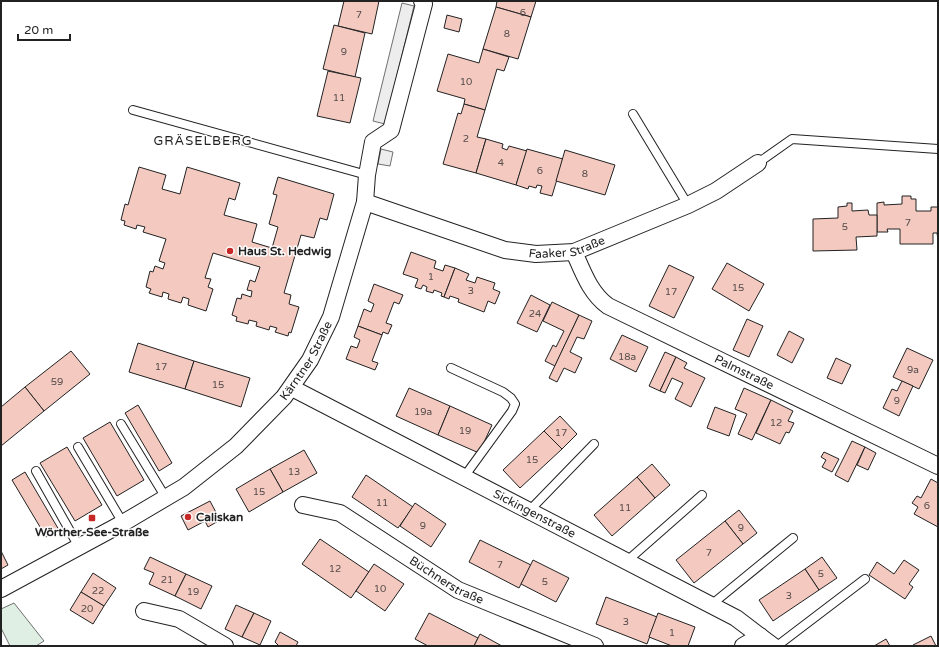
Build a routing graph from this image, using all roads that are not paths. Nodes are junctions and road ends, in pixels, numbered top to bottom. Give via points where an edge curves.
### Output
1 (422, 1) edge
2 (133, 110) dead end
3 (633, 114) dead end
4 (938, 149) edge
5 (758, 163) joint
6 (367, 175) junction
7 (365, 202) junction
8 (688, 205) junction
9 (574, 252) junction
10 (452, 368) dead end
11 (292, 388) junction
12 (121, 424) dead end
13 (594, 444) dead end
14 (78, 447) dead end
15 (938, 466) edge
16 (36, 471) dead end
17 (464, 477) junction
18 (702, 495) dead end
19 (166, 498) junction
20 (303, 505) dead end
21 (529, 511) junction
22 (123, 523) junction
23 (793, 538) dead end
24 (79, 547) junction
25 (627, 561) junction
26 (865, 579) dead end
27 (1, 589) edge
28 (711, 605) junction
29 (144, 612) dead end
30 (760, 636) junction
31 (226, 646) edge
32 (595, 646) edge
33 (743, 646) edge
34 (773, 646) edge
35 (776, 646) edge

1 - 6 street, Kärntner Straße via 424,4 391,130 373,142
2 - 6 lane
3 - 8 lane
4 - 5 lane via 792,139
5 - 8 street, Faaker Straße via 716,191
6 - 7 street, Kärntner Straße
7 - 9 street, Faaker Straße via 505,250 536,254
7 - 11 street, Kärntner Straße via 331,318 310,360
8 - 9 street, Faaker Straße
9 - 15 street, Palmstraße via 591,288 608,306
10 - 17 lane via 504,392 514,404 512,411
11 - 17 street, Sickingenstraße
11 - 19 street, Kärntner Straße via 236,446 202,474
12 - 19 lane
13 - 21 lane
14 - 22 lane
16 - 24 lane
17 - 21 street, Sickingenstraße
18 - 25 lane
19 - 22 street, Kärntner Straße
20 - 32 street, Büchnerstraße via 340,513 458,590
21 - 25 street, Sickingenstraße
22 - 24 street, Kärntner Straße
23 - 28 lane
24 - 27 street, Kärntner Straße
25 - 28 street, Sickingenstraße
26 - 35 lane
28 - 30 street, Sickingenstraße via 736,618
29 - 31 street via 179,619
30 - 33 street
30 - 34 street, Sickingenstraße

